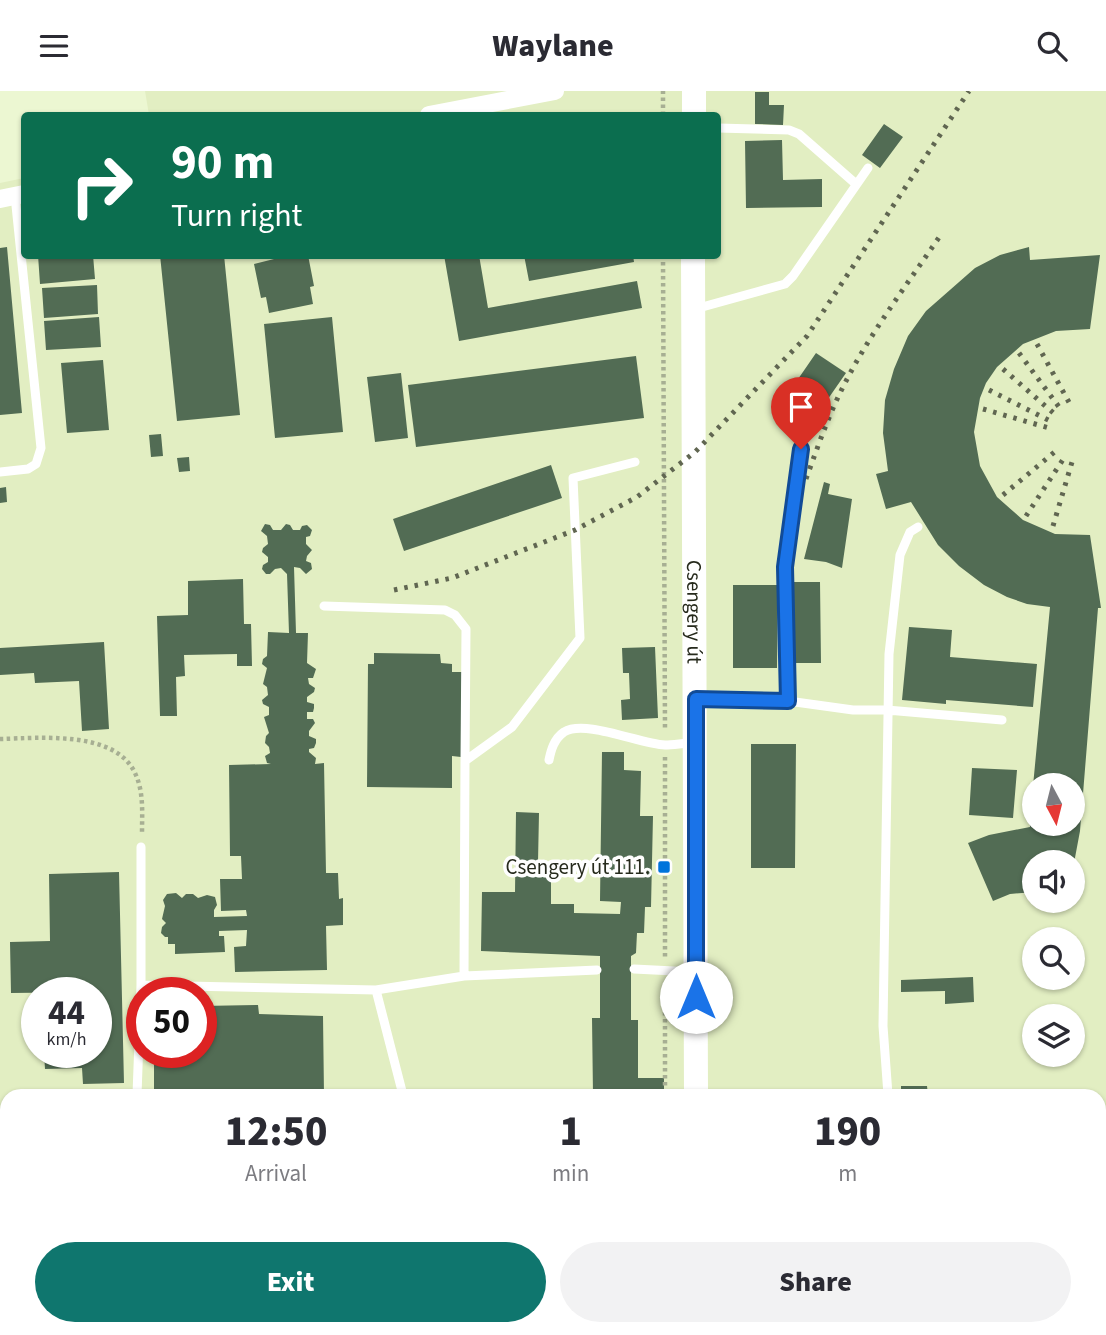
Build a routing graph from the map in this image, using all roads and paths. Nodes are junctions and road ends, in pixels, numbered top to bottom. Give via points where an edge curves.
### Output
1 (555, 91) edge
2 (663, 91) edge
3 (694, 91) edge
4 (445, 112) edge
5 (663, 112) edge
6 (694, 112) edge
7 (721, 128) edge
8 (868, 168) dead end
9 (856, 184) junction
10 (13, 196) edge
11 (663, 259) edge
12 (693, 259) edge
13 (693, 310) junction
14 (804, 424) dead end
15 (635, 462) dead end
16 (0, 472) edge
17 (918, 527) dead end
18 (324, 605) dead end
19 (696, 699) junction
20 (788, 701) junction
21 (887, 710) junction
22 (1002, 720) dead end
23 (0, 739) edge
24 (694, 743) junction
25 (665, 745) junction
26 (549, 760) dead end
27 (465, 761) junction
28 (141, 848) joint
29 (597, 969) dead end
30 (634, 969) dead end
31 (665, 970) junction
32 (696, 972) junction
33 (464, 976) junction
34 (141, 977) edge
35 (217, 987) edge
36 (376, 990) junction
37 (138, 1068) edge
38 (137, 1089) edge
39 (401, 1089) edge
40 (665, 1089) edge
41 (696, 1089) edge
42 (888, 1089) edge

1 - 4 street
2 - 5 path
3 - 6 main road
7 - 9 lane via 799,134
8 - 9 lane
9 - 13 lane via 785,284
10 - 16 lane via 41,448 36,464 28,469
11 - 25 path
12 - 13 main road, Csengery út
13 - 19 main road, Csengery út
14 - 20 lane via 785,567
15 - 27 lane via 573,478 580,638 512,727
17 - 21 lane via 910,532 900,555
18 - 27 lane via 445,610 462,622 466,629
19 - 20 lane
19 - 24 main road, Csengery út
20 - 21 lane
21 - 22 lane
21 - 42 lane via 883,1026
23 - 28 path via 87,741 120,755 140,787
24 - 25 lane
24 - 32 main road, Csengery út
25 - 26 lane via 580,728 559,737
25 - 31 path
27 - 33 lane
28 - 34 lane
29 - 33 lane
30 - 31 lane
31 - 32 lane
31 - 40 path
32 - 41 main road, Csengery út
33 - 36 lane
35 - 36 lane
36 - 39 lane
37 - 38 lane

